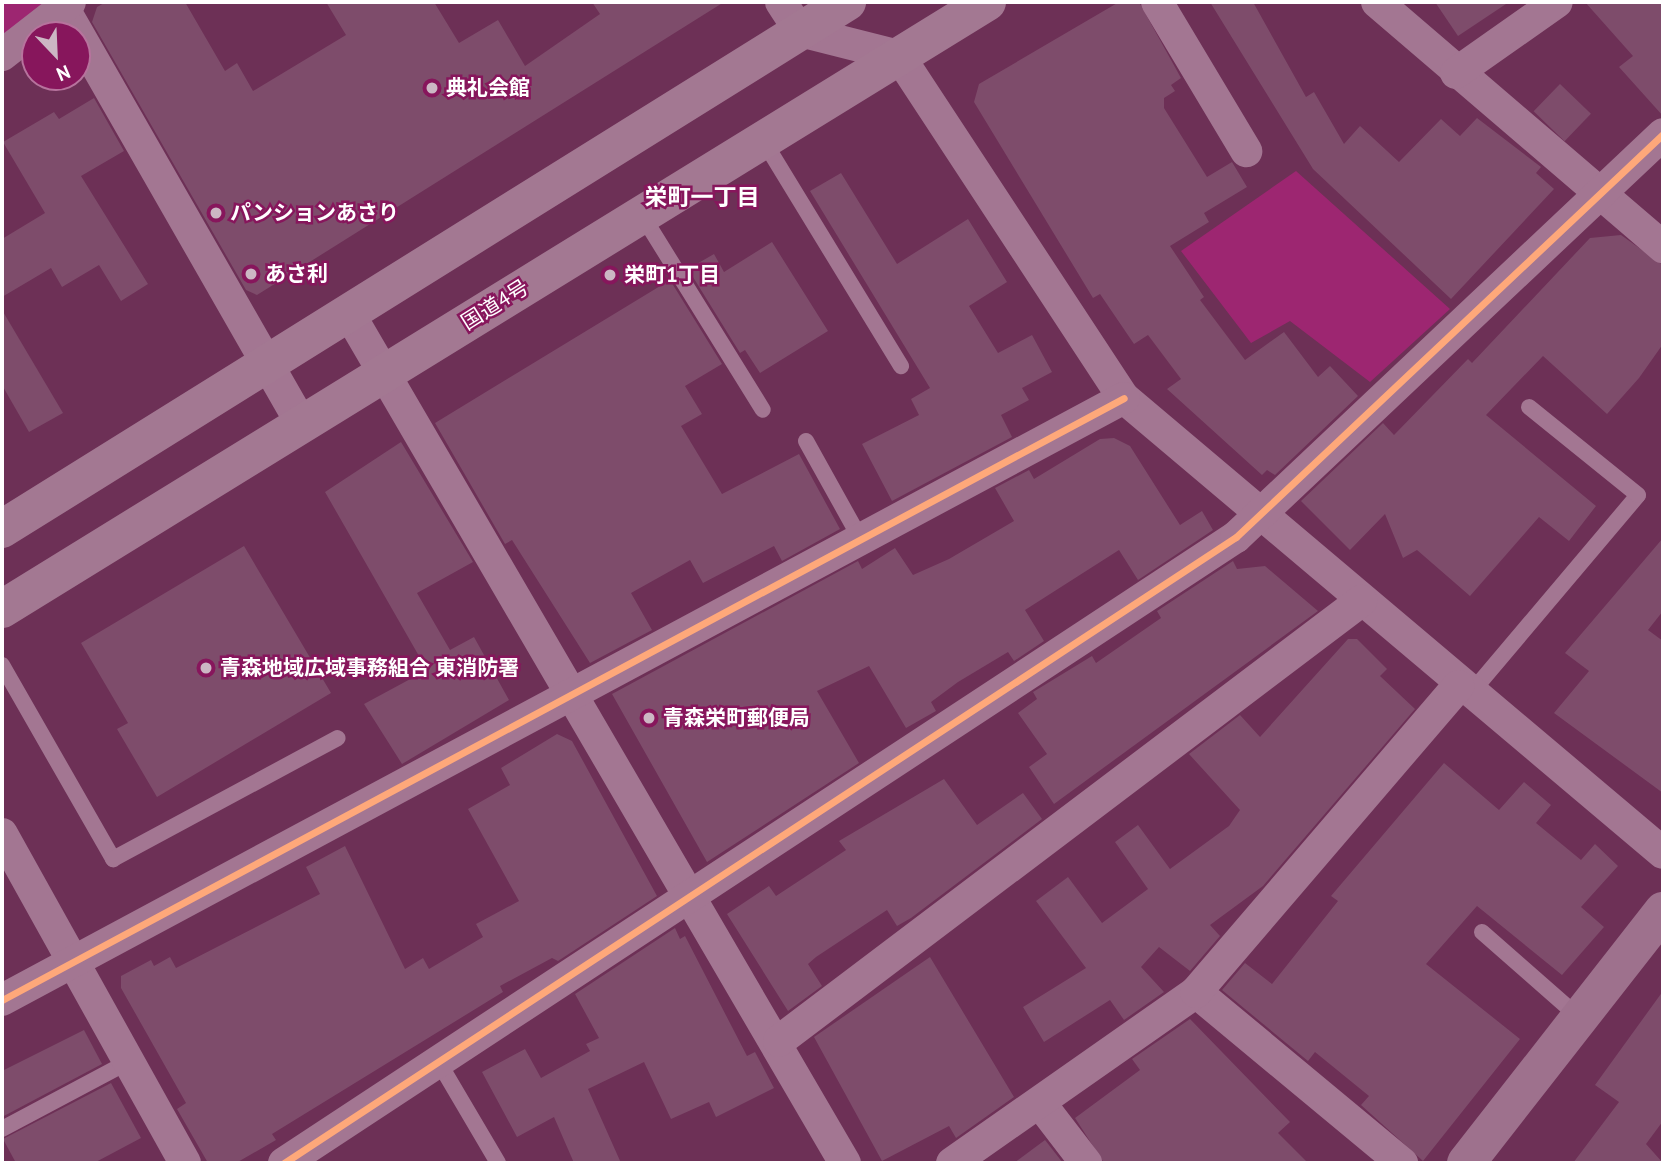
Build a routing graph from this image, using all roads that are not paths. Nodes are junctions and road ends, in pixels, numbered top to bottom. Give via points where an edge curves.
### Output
1 (847, 2) edge
2 (988, 2) edge
3 (1157, 2) edge
4 (1377, 2) edge
5 (1558, 2) edge
6 (64, 4) edge
7 (790, 16) edge
8 (2, 55) edge
9 (899, 57) junction
10 (1456, 72) junction
11 (1663, 134) edge
12 (763, 140) junction
13 (1246, 151) dead end
14 (1600, 194) junction
15 (642, 215) junction
16 (1663, 247) edge
17 (350, 315) junction
18 (268, 366) junction
19 (901, 366) dead end
20 (387, 372) junction
21 (1124, 398) junction
22 (1530, 407) dead end
23 (763, 410) dead end
24 (302, 424) junction
25 (806, 441) dead end
26 (1261, 515) junction
27 (2, 529) edge
28 (861, 540) junction
29 (1361, 601) junction
30 (2, 609) edge
31 (2, 665) edge
32 (1464, 690) junction
33 (576, 692) junction
34 (338, 738) dead end
35 (2, 834) edge
36 (1663, 853) edge
37 (690, 893) junction
38 (1663, 911) edge
39 (1482, 932) dead end
40 (74, 962) junction
41 (1196, 992) junction
42 (2, 1000) edge
43 (1580, 1018) junction
44 (779, 1041) junction
45 (130, 1061) junction
46 (438, 1061) junction
47 (1040, 1103) junction
48 (2, 1129) edge
49 (184, 1163) edge
50 (284, 1163) edge
51 (498, 1163) edge
52 (845, 1163) edge
53 (952, 1163) edge
54 (1086, 1163) edge
55 (1402, 1163) edge
56 (1466, 1163) edge

1 - 7 highway
2 - 9 highway, 国道4号
3 - 13 street
4 - 10 street
5 - 10 street
6 - 8 street
6 - 18 street
7 - 9 street
7 - 17 highway
9 - 12 highway, 国道4号
9 - 21 street
10 - 14 street
11 - 14 street
12 - 15 highway, 国道4号
12 - 19 lane
14 - 16 street
14 - 26 street
15 - 20 highway, 国道4号
15 - 23 lane
17 - 18 highway
17 - 20 street
18 - 24 street
18 - 27 highway
20 - 24 highway, 国道4号
20 - 33 street
21 - 26 street
21 - 28 street
22 - 32 lane via 1638,495
24 - 30 highway, 国道4号
25 - 28 lane
26 - 29 street
26 - 37 street
28 - 33 street
29 - 32 street
29 - 44 street
31 - 34 lane via 113,859
32 - 36 street
32 - 41 street
33 - 37 street
33 - 40 street
35 - 40 street
37 - 44 street
37 - 46 street
38 - 43 street
39 - 43 lane
40 - 42 street
40 - 45 street
41 - 47 street
41 - 55 street
43 - 56 street
44 - 52 street
45 - 48 lane
45 - 49 street
46 - 50 street
46 - 51 lane
47 - 53 street
47 - 54 street

